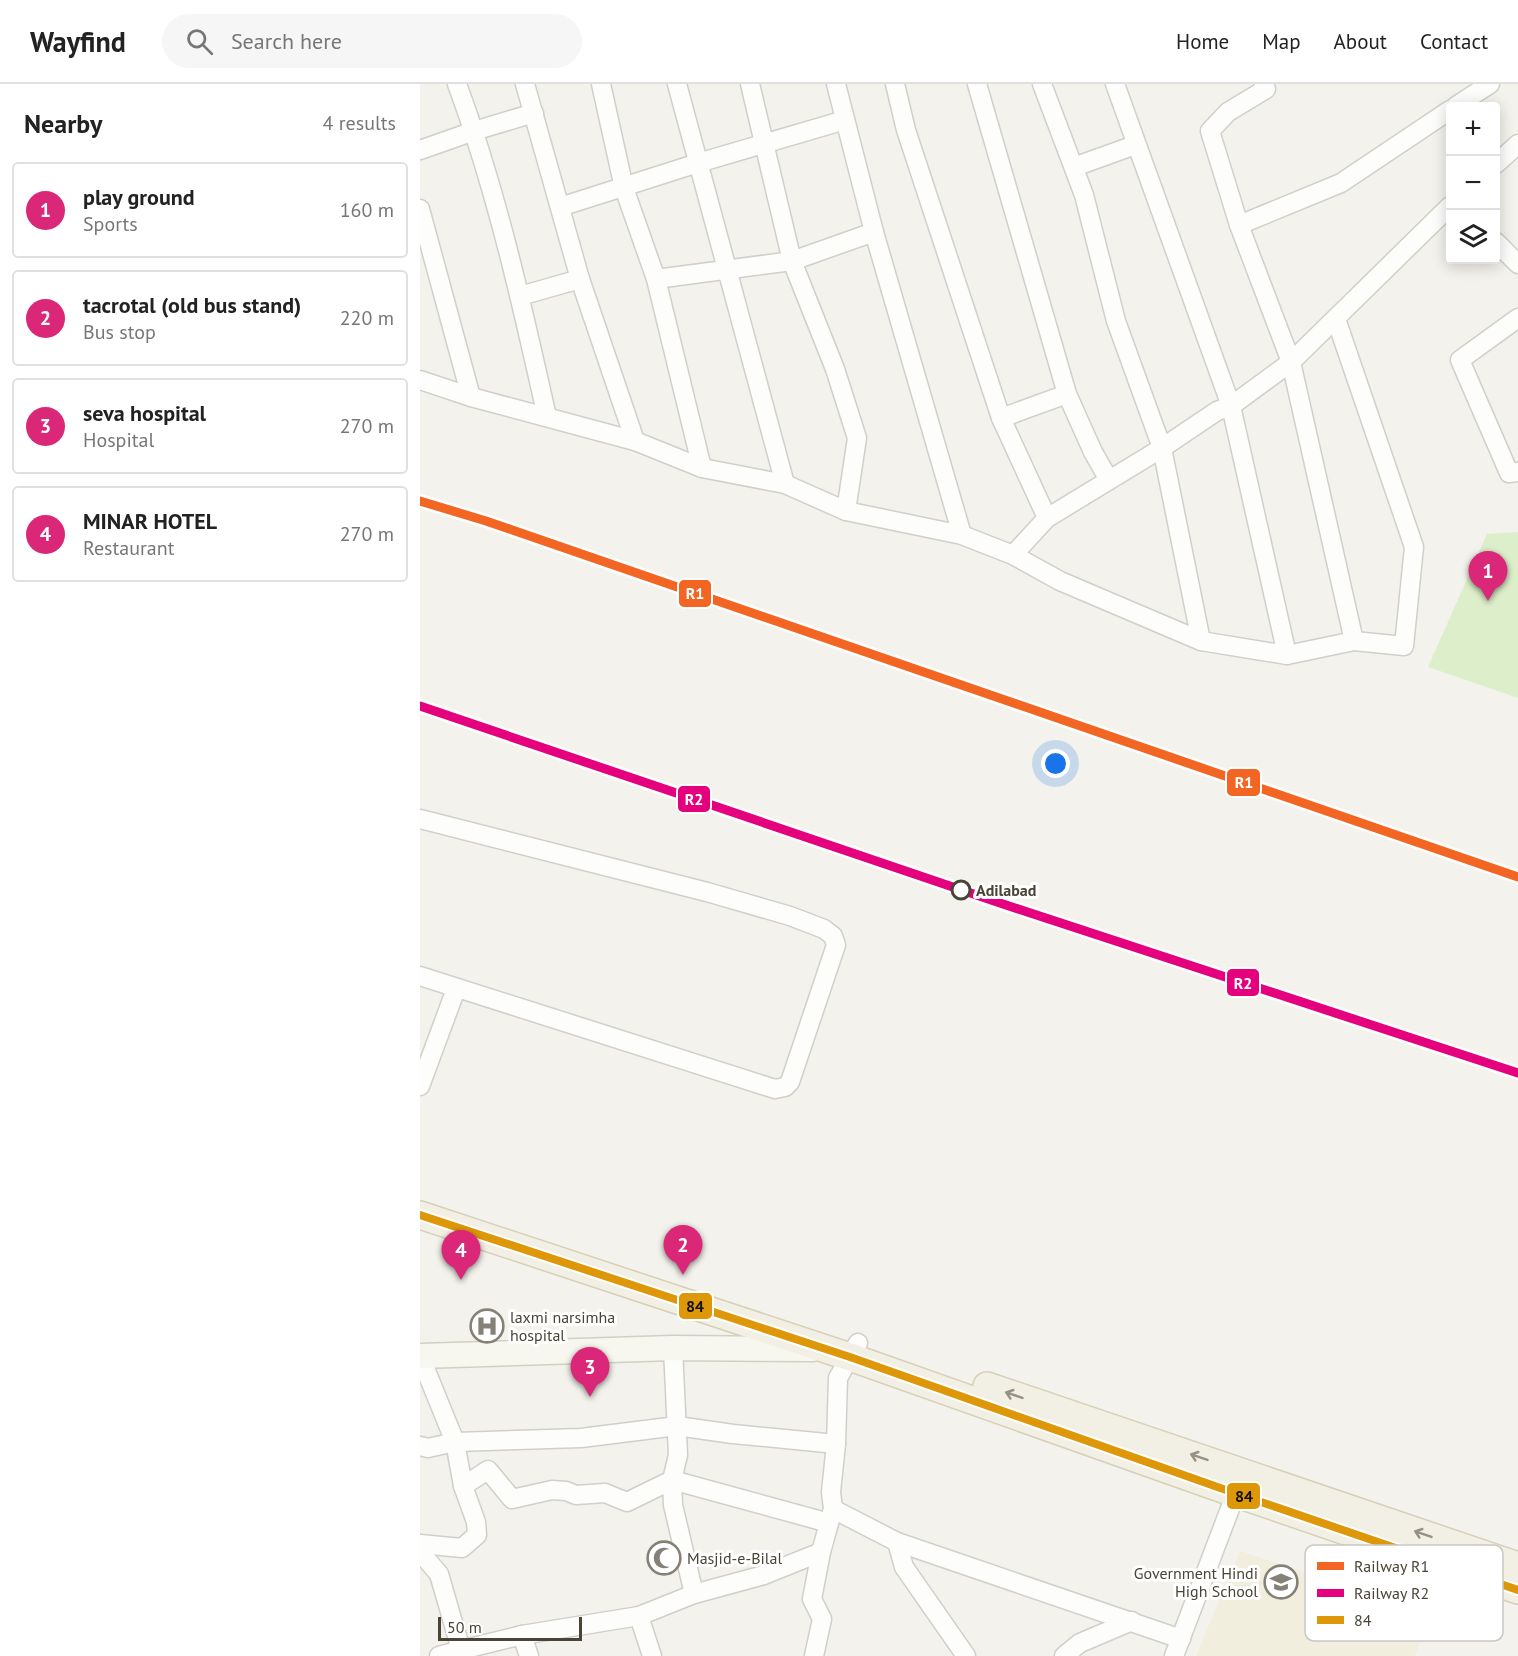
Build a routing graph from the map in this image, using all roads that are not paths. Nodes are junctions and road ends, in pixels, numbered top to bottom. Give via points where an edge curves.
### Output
1 (457, 84) edge
2 (525, 84) edge
3 (602, 84) edge
4 (677, 84) edge
5 (750, 84) edge
6 (836, 84) edge
7 (895, 84) edge
8 (978, 84) edge
9 (1042, 84) edge
10 (1115, 84) edge
11 (1264, 84) edge
12 (1490, 84) edge
13 (1462, 102) edge
14 (534, 113) junction
15 (1446, 113) edge
16 (845, 120) junction
17 (474, 131) junction
18 (765, 143) junction
19 (1518, 144) edge
20 (1135, 145) junction
21 (420, 150) edge
22 (1500, 161) edge
23 (698, 163) junction
24 (1074, 167) junction
25 (624, 188) junction
26 (561, 207) junction
27 (420, 209) edge
28 (1446, 210) edge
29 (1239, 225) junction
30 (874, 232) junction
31 (1500, 246) edge
32 (792, 261) junction
33 (1518, 264) edge
34 (727, 270) junction
35 (580, 279) junction
36 (656, 279) junction
37 (519, 296) junction
38 (1518, 318) edge
39 (1336, 319) junction
40 (1291, 363) junction
41 (420, 380) edge
42 (1067, 394) junction
43 (471, 397) junction
44 (1231, 406) junction
45 (547, 417) junction
46 (1001, 418) junction
47 (635, 441) junction
48 (1162, 448) junction
49 (702, 468) junction
50 (1518, 472) edge
51 (1109, 480) junction
52 (785, 484) junction
53 (846, 511) junction
54 (1047, 518) junction
55 (962, 535) junction
56 (1013, 555) junction
57 (1201, 641) junction
58 (1354, 641) junction
59 (1287, 655) junction
60 (420, 819) edge
61 (420, 976) edge
62 (456, 989) junction
63 (420, 1086) edge
64 (420, 1196) edge
65 (420, 1215) edge
66 (673, 1348) junction
67 (821, 1349) junction
68 (854, 1350) junction
69 (420, 1356) edge
70 (676, 1426) junction
71 (455, 1442) junction
72 (836, 1444) junction
73 (420, 1446) edge
74 (672, 1480) junction
75 (1240, 1483) junction
76 (463, 1486) junction
77 (831, 1516) junction
78 (897, 1542) junction
79 (420, 1544) edge
80 (1401, 1545) edge
81 (1448, 1545) edge
82 (420, 1552) edge
83 (820, 1552) junction
84 (1503, 1562) edge
85 (1518, 1566) edge
86 (1503, 1584) edge
87 (1518, 1590) edge
88 (694, 1594) junction
89 (639, 1616) junction
90 (1132, 1621) junction
91 (522, 1635) junction
92 (1181, 1639) junction
93 (460, 1650) junction
94 (439, 1656) edge
95 (528, 1656) edge
96 (652, 1656) edge
97 (814, 1656) edge
98 (966, 1656) edge
99 (1064, 1656) edge
100 (1174, 1656) edge

1 - 17 street
2 - 14 street
3 - 25 street
4 - 23 street
5 - 18 street
6 - 16 street
7 - 46 street via 906,130
8 - 42 street
9 - 24 street
10 - 20 street
11 - 29 street via 1266,89 1228,112 1210,130
12 - 13 street
14 - 17 street
14 - 26 street
15 - 29 street via 1341,183
16 - 18 street
16 - 30 street
17 - 21 street
17 - 37 street
18 - 23 street
18 - 32 street
19 - 22 street
20 - 24 street
20 - 44 street
23 - 25 street
23 - 34 street
24 - 48 street via 1116,321
25 - 26 street
25 - 36 street
26 - 35 street
27 - 43 street
28 - 39 street
29 - 40 street
30 - 32 street
30 - 55 street
31 - 33 street
32 - 34 street
32 - 53 street via 835,369 857,438
34 - 36 street
34 - 52 street
35 - 37 street
35 - 47 street
36 - 49 street
37 - 45 street
38 - 50 street via 1461,360 1509,473
39 - 40 street
39 - 58 street via 1414,547 1404,646
40 - 44 street
40 - 58 street
41 - 43 street
42 - 46 street
42 - 51 street
43 - 45 street
44 - 48 street via 1217,411
44 - 59 street
45 - 47 street
46 - 54 street
47 - 49 street
48 - 51 street
48 - 57 street
49 - 52 street
51 - 54 street
52 - 53 street
53 - 55 street
54 - 56 street
55 - 56 street
56 - 57 street via 1060,581
57 - 59 street
58 - 59 street
60 - 62 street via 790,916 824,928 836,945 790,1082 775,1089
61 - 62 street
62 - 63 street
64 - 68 main road
65 - 67 main road
66 - 67 main road
66 - 69 main road
66 - 70 street
67 - 68 main road
68 - 72 street via 838,1378
75 -> 68 main road
69 - 71 street
70 - 71 street via 581,1438
70 - 72 street
70 - 74 street via 678,1455
71 - 73 street
71 - 76 street
72 - 77 street
74 - 76 street via 627,1502 605,1493 576,1495 552,1490 512,1499 488,1470
74 - 77 street
74 - 88 street via 673,1504
75 - 80 main road
81 -> 75 main road
75 - 92 street
76 - 79 street via 477,1535 462,1548
77 - 78 street
77 - 83 street
78 - 90 street
78 - 98 street via 904,1567
82 - 93 street via 439,1574
83 - 88 street via 764,1575
83 - 97 street via 812,1599 822,1619
85 -> 84 main road
86 - 87 main road
88 - 89 street
89 - 91 street
89 - 96 street
90 - 92 street
90 - 99 street via 1080,1643
91 - 93 street
91 - 95 street
92 - 100 street
93 - 94 street

